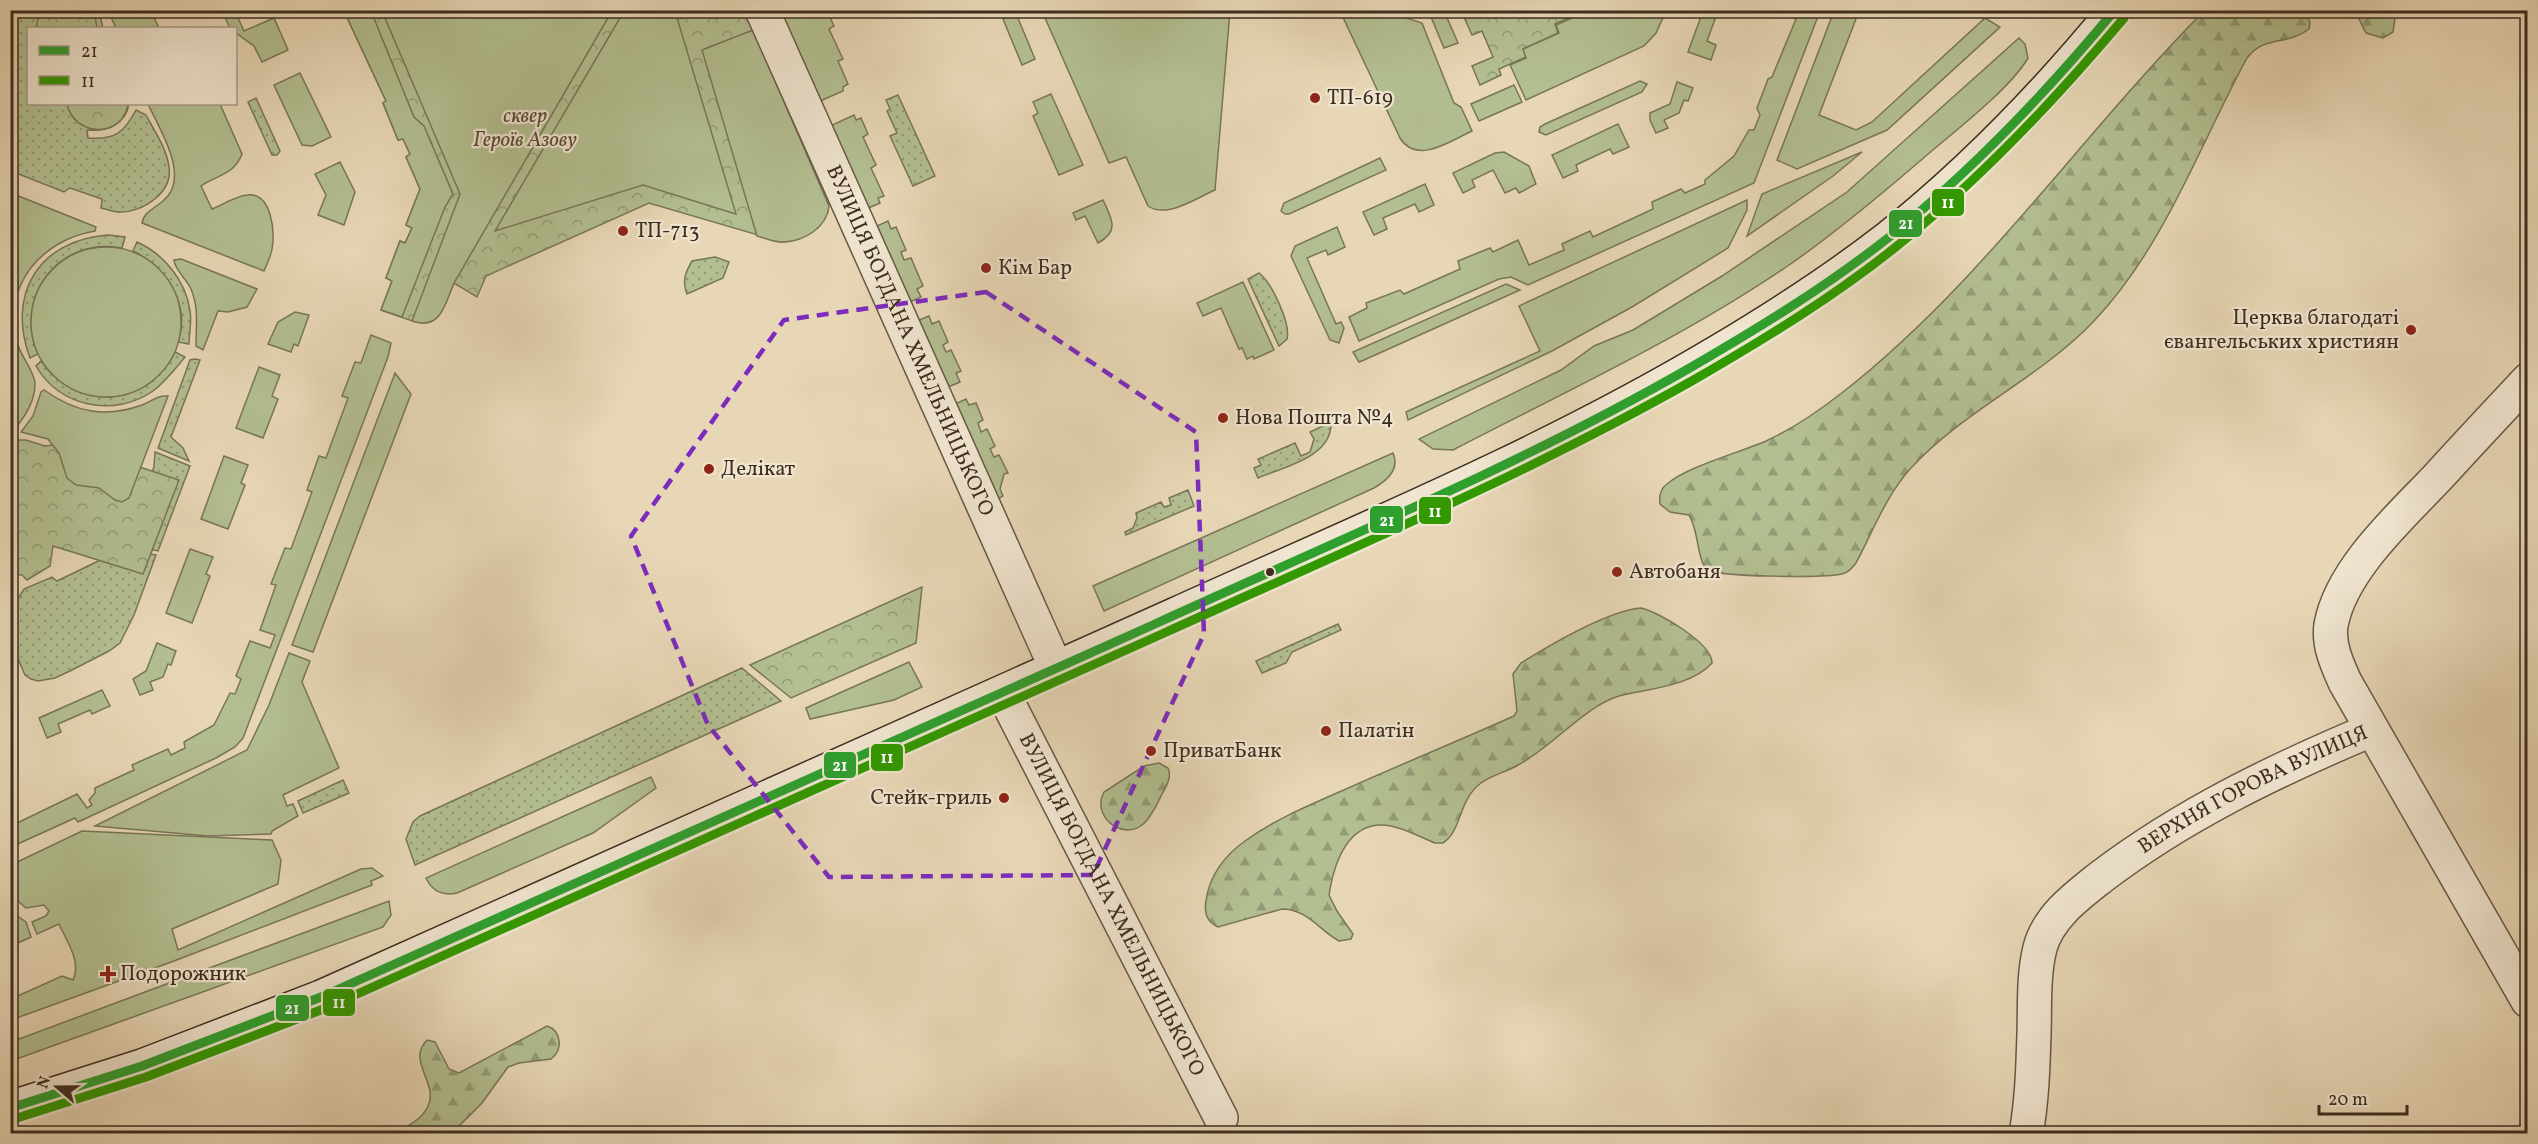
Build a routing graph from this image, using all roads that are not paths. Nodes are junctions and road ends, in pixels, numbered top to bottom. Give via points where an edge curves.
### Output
1 (762, 10) edge
2 (2115, 10) edge
3 (2528, 380) edge
4 (1056, 668) junction
5 (1003, 693) junction
6 (2371, 730) junction
7 (2528, 1001) edge
8 (10, 1108) edge
9 (1221, 1118) dead end
10 (2026, 1134) edge

1 - 4 street, ВУЛИЦЯ БОГДАНА ХМЕЛЬНИЦЬКОГО
2 - 4 street via 2067,68 1952,183 1879,244 1755,329 1638,399 1515,461
3 - 6 street, ВЕРХНЯ ГОРОВА ВУЛИЦЯ via 2403,513 2344,589 2335,610 2330,640 2334,658
4 - 5 street
5 - 8 street via 321,997 142,1066
5 - 9 street, ВУЛИЦЯ БОГДАНА ХМЕЛЬНИЦЬКОГО
6 - 7 street
6 - 10 street, ВЕРХНЯ ГОРОВА ВУЛИЦЯ via 2270,775 2186,819 2118,864 2057,916 2043,939 2037,964

